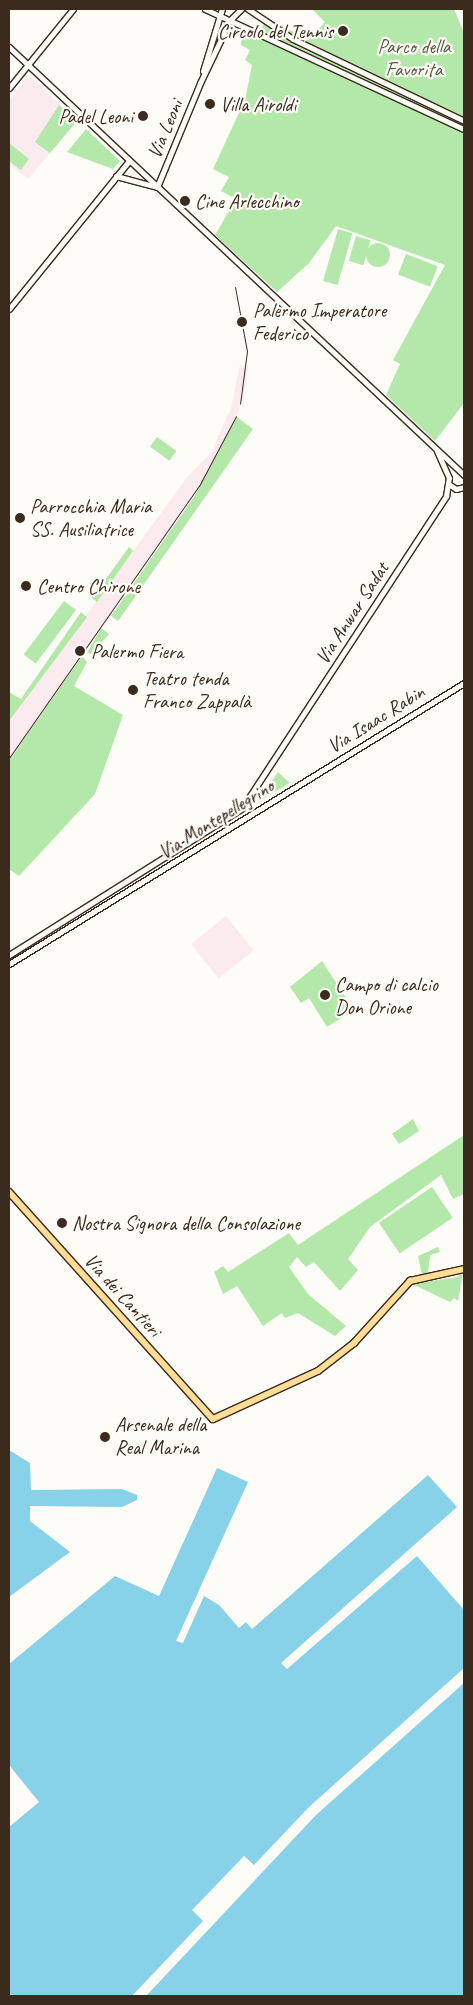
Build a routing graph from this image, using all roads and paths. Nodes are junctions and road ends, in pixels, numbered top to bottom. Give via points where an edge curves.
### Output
1 (73, 9) edge
2 (241, 9) edge
3 (248, 9) edge
4 (207, 10) edge
5 (221, 11) edge
6 (227, 20) junction
7 (217, 22) junction
8 (9, 47) edge
9 (27, 65) junction
10 (200, 83) junction
11 (9, 88) edge
12 (464, 121) edge
13 (464, 129) edge
14 (129, 161) junction
15 (116, 176) junction
16 (157, 187) junction
17 (9, 309) edge
18 (437, 451) junction
19 (463, 474) edge
20 (450, 478) junction
21 (450, 485) junction
22 (463, 488) edge
23 (464, 683) edge
24 (304, 782) joint
25 (239, 811) joint
26 (140, 874) junction
27 (144, 881) junction
28 (9, 955) edge
29 (9, 964) edge
30 (9, 1192) edge
31 (464, 1269) edge

1 - 9 street
2 - 6 street, Via Leoni
3 - 12 street via 293,39
4 - 5 street
4 - 7 street
5 - 6 street
5 - 6 street
5 - 7 street, Via Leoni
6 - 10 street, Via Leoni
6 - 13 street
7 - 10 street, Via Leoni
8 - 9 street
9 - 11 street
9 - 14 street
10 - 16 street, Via Leoni
14 - 15 street
14 - 16 street
15 - 16 street
15 - 17 street
16 - 18 street
18 - 19 street
18 - 20 street
19 - 20 street
20 - 21 street
21 - 22 street
21 - 25 street, Via Anwar Sadat
23 - 24 street, Via Isaac Rabin
24 - 27 street, Via Montepellegrino
25 - 26 street, Via Montepellegrino
26 - 27 street, Via Montepellegrino
26 - 28 street, Via Montepellegrino
27 - 29 street, Via Montepellegrino
30 - 31 main road, Via dei Cantieri via 213,1419 318,1371 354,1343 410,1281

